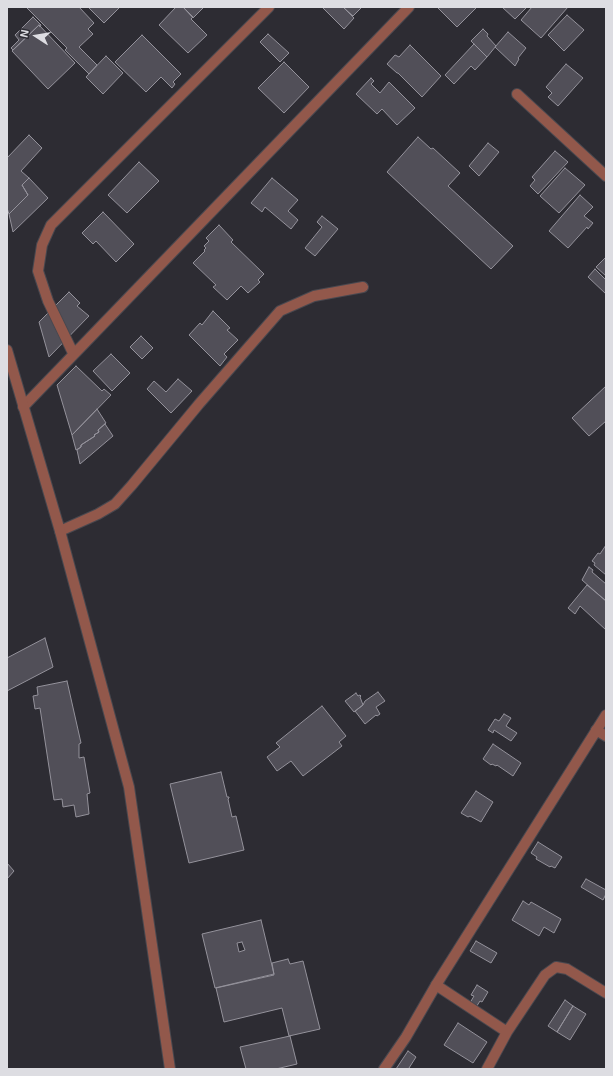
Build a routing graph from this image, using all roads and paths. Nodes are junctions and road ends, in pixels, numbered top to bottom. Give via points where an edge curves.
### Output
1 (269, 7) edge
2 (409, 7) edge
3 (517, 94) dead end
4 (606, 176) edge
5 (363, 287) dead end
6 (7, 350) edge
7 (73, 353) junction
8 (23, 407) junction
9 (60, 531) junction
10 (606, 715) edge
11 (596, 730) junction
12 (606, 736) edge
13 (436, 985) junction
14 (606, 993) edge
15 (507, 1032) junction
16 (170, 1069) edge
17 (384, 1069) edge
18 (487, 1069) edge

1 - 7 street via 51,225 42,245 38,271 48,301
2 - 7 street
3 - 4 street
5 - 9 street via 314,296 280,311 115,504
6 - 8 street
7 - 8 street
8 - 9 street
9 - 16 street via 129,787
10 - 11 street
11 - 12 street
11 - 13 street
13 - 15 street
13 - 17 street
14 - 15 street via 567,969 556,967 545,975
15 - 18 street

